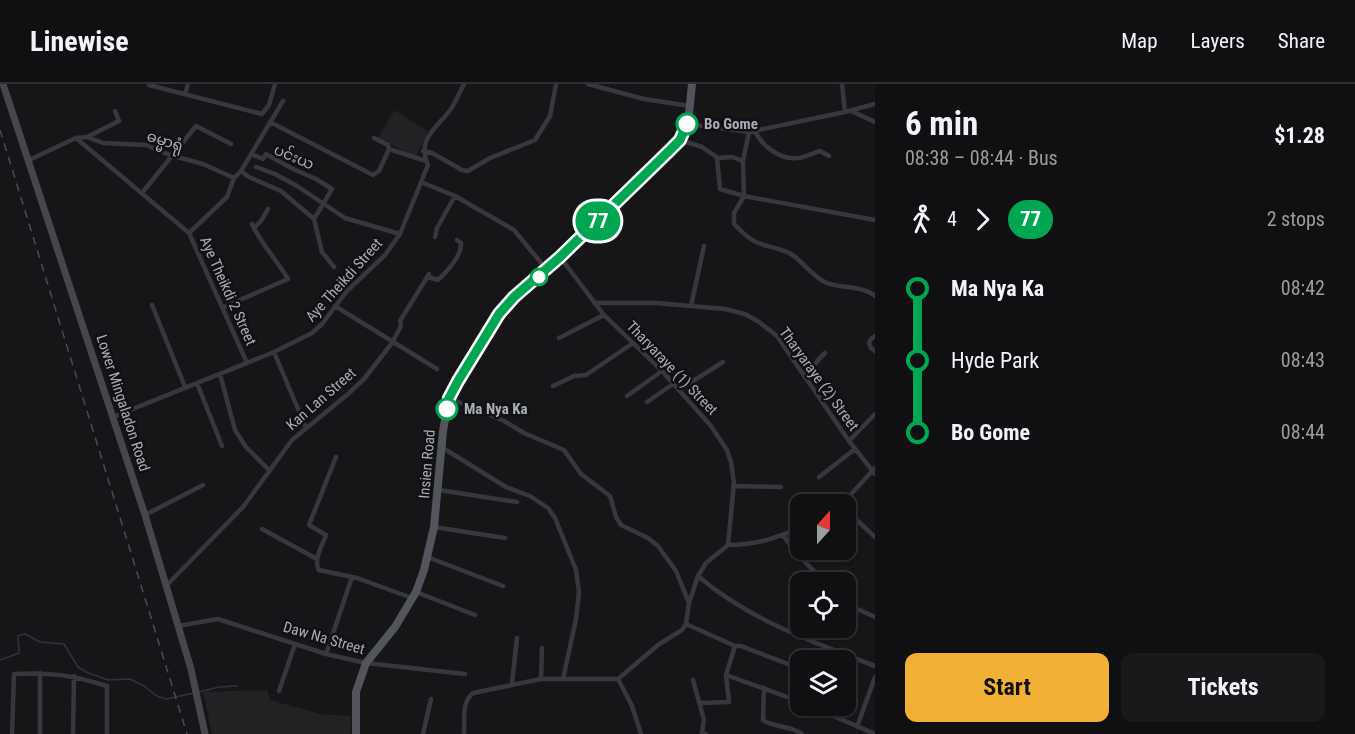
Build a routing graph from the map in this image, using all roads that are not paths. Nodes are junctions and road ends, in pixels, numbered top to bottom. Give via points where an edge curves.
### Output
1 (5, 84) edge
2 (188, 84) edge
3 (275, 84) edge
4 (464, 84) edge
5 (556, 84) edge
6 (588, 84) edge
7 (692, 84) edge
8 (842, 84) edge
9 (149, 85) edge
10 (185, 94) junction
11 (283, 101) dead end
12 (875, 104) edge
13 (690, 106) junction
14 (115, 111) dead end
15 (851, 111) junction
16 (845, 112) junction
17 (270, 122) junction
18 (875, 122) edge
19 (687, 124) junction
20 (752, 131) junction
21 (87, 136) junction
22 (76, 138) junction
23 (374, 138) dead end
24 (680, 140) junction
25 (231, 144) dead end
26 (389, 149) junction
27 (423, 151) junction
28 (251, 154) junction
29 (716, 155) junction
30 (174, 156) junction
31 (829, 156) dead end
32 (29, 160) junction
33 (743, 161) junction
34 (426, 162) junction
35 (256, 167) dead end
36 (241, 171) junction
37 (234, 178) junction
38 (421, 182) junction
39 (142, 193) junction
40 (455, 196) junction
41 (744, 196) junction
42 (323, 204) junction
43 (268, 209) dead end
44 (314, 219) junction
45 (875, 220) edge
46 (189, 233) junction
47 (400, 234) junction
48 (435, 237) dead end
49 (457, 240) dead end
50 (704, 246) dead end
51 (560, 257) junction
52 (334, 267) dead end
53 (547, 270) junction
54 (875, 287) edge
55 (868, 290) junction
56 (875, 296) edge
57 (594, 303) junction
58 (152, 305) dead end
59 (334, 306) junction
60 (692, 306) junction
61 (224, 307) junction
62 (604, 315) junction
63 (875, 336) edge
64 (559, 338) dead end
65 (392, 343) junction
66 (633, 343) junction
67 (875, 351) edge
68 (274, 352) junction
69 (825, 353) dead end
70 (723, 362) dead end
71 (247, 363) junction
72 (437, 369) dead end
73 (662, 371) junction
74 (220, 374) junction
75 (805, 374) junction
76 (197, 383) junction
77 (673, 384) junction
78 (185, 387) junction
79 (553, 387) dead end
80 (679, 390) junction
81 (627, 396) dead end
82 (449, 398) junction
83 (647, 402) dead end
84 (875, 414) edge
85 (113, 417) junction
86 (306, 428) junction
87 (849, 441) junction
88 (222, 446) dead end
89 (443, 448) junction
90 (855, 449) junction
91 (336, 457) dead end
92 (270, 471) junction
93 (874, 471) edge
94 (819, 477) dead end
95 (202, 485) dead end
96 (733, 486) junction
97 (781, 487) dead end
98 (439, 490) junction
99 (852, 494) edge
100 (517, 502) dead end
101 (145, 515) junction
102 (856, 519) edge
103 (434, 527) junction
104 (262, 529) dead end
105 (790, 532) edge
106 (783, 535) junction
107 (875, 537) edge
108 (505, 538) dead end
109 (728, 545) junction
110 (427, 557) junction
111 (317, 559) junction
112 (815, 572) edge
113 (698, 576) junction
114 (352, 578) junction
115 (166, 586) junction
116 (502, 586) dead end
117 (414, 595) junction
118 (689, 603) junction
119 (856, 608) edge
120 (475, 615) dead end
121 (875, 617) edge
122 (686, 624) junction
123 (178, 626) junction
124 (517, 638) dead end
125 (295, 644) junction
126 (735, 646) junction
127 (826, 647) junction
128 (542, 648) dead end
129 (825, 650) edge
130 (326, 654) junction
131 (366, 663) junction
132 (790, 665) edge
133 (875, 666) edge
134 (40, 673) junction
135 (465, 674) dead end
136 (726, 675) junction
137 (74, 676) junction
138 (875, 676) edge
139 (541, 679) junction
140 (563, 679) junction
141 (618, 679) junction
142 (693, 680) dead end
143 (512, 683) junction
144 (764, 688) junction
145 (279, 691) dead end
146 (790, 698) edge
147 (431, 699) dead end
148 (700, 703) junction
149 (833, 716) edge
150 (857, 727) junction
151 (704, 733) edge
152 (12, 734) edge
153 (39, 734) edge
154 (73, 734) edge
155 (107, 734) edge
156 (205, 734) edge
157 (356, 734) edge
158 (423, 734) edge
159 (464, 734) edge
160 (641, 734) edge
161 (802, 734) edge
162 (875, 734) edge

1 - 32 main road, Lower Mingaladon Road
2 - 10 street
3 - 10 street via 262,114
4 - 27 street via 450,110 430,133
5 - 27 street via 550,116 534,140 468,171
6 - 13 street
7 - 13 main road
8 - 16 street
9 - 10 street
11 - 17 street
12 - 15 street
13 - 19 main road
14 - 21 street via 119,121
15 - 16 street
15 - 18 street
16 - 20 street
17 - 26 street via 373,175 379,171
17 - 28 street
19 - 20 street
19 - 24 main road
20 - 31 street via 764,145 785,157 794,159 820,151
20 - 33 street
21 - 22 street
21 - 30 street, ဓမ္မာရုံ via 102,142 146,145
22 - 32 street
22 - 39 street, Aye Theikdi 2 Street
23 - 26 street via 388,144
24 - 29 street
24 - 51 main road, Insien Road
25 - 30 street via 196,126
26 - 34 street
27 - 34 street, Aye Theikdi Street
28 - 36 street
28 - 42 street, ပင်းယ via 263,159 266,154 333,189
29 - 33 street
29 - 41 street via 719,188
30 - 37 street, ဓမ္မာရုံ
30 - 39 street
32 - 85 main road, Lower Mingaladon Road
33 - 41 street
34 - 38 street, Aye Theikdi Street
35 - 42 street via 275,174
36 - 37 street
36 - 44 street via 281,190
37 - 46 street via 227,197
38 - 40 street
38 - 47 street, Aye Theikdi Street
39 - 46 street, Aye Theikdi 2 Street
40 - 48 street
40 - 53 street via 514,230
41 - 45 street
41 - 55 street via 734,213 734,224 746,236 793,255 825,282
42 - 44 street
42 - 47 street via 345,218
43 - 61 street via 261,222 253,226 288,279
44 - 52 street via 322,252
46 - 61 street, Aye Theikdi 2 Street
47 - 59 street, Aye Theikdi Street via 385,255
49 - 65 street, Kan Lan Street via 461,249 446,273 438,280 428,275 400,321
50 - 60 street
51 - 53 main road, Insien Road
51 - 57 street, Tharyaraye (1) Street
53 - 82 main road, Insien Road via 499,314
54 - 55 street
55 - 56 street
57 - 60 street, Tharyaraye (2) Street
57 - 62 street, Tharyaraye (1) Street
58 - 78 street
59 - 65 street
59 - 68 street, Aye Theikdi Street via 312,333
60 - 75 street, Tharyaraye (2) Street via 725,309 759,322 777,336
61 - 71 street, Aye Theikdi 2 Street
62 - 64 street
62 - 66 street, Tharyaraye (1) Street
63 - 67 street via 869,344
65 - 72 street
65 - 86 street, Kan Lan Street via 364,379
66 - 73 street, Tharyaraye (1) Street
66 - 79 street via 586,375 574,375
68 - 71 street, Aye Theikdi Street
68 - 86 street
69 - 75 street
70 - 80 street
71 - 74 street, Aye Theikdi Street
73 - 77 street, Tharyaraye (1) Street
73 - 81 street
74 - 76 street, Aye Theikdi Street
74 - 92 street via 235,430
75 - 87 street, Tharyaraye (2) Street
76 - 78 street, Aye Theikdi Street
76 - 88 street
77 - 80 street, Tharyaraye (1) Street
77 - 83 street
78 - 85 street, Aye Theikdi Street
80 - 96 street, Tharyaraye (1) Street via 727,450
82 - 89 main road, Insien Road
82 - 118 street via 564,450 581,474 610,496 621,525 658,546 676,571
84 - 87 street
85 - 101 main road, Lower Mingaladon Road
86 - 92 street, Kan Lan Street via 292,440
87 - 90 street, Tharyaraye (2) Street
89 - 98 main road, Insien Road
89 - 140 street via 506,487 530,496 555,518 576,570 579,592
90 - 93 street, Tharyaraye (2) Street
90 - 94 street
91 - 111 street via 309,525 326,535
92 - 115 street, Kan Lan Street via 243,507
93 - 99 street
95 - 101 street
96 - 97 street
96 - 109 street, Tharyaraye (1) Street
98 - 100 street
98 - 103 main road, Insien Road
101 - 115 main road, Lower Mingaladon Road
102 - 107 street
103 - 108 street
103 - 110 main road, Insien Road
104 - 111 street
105 - 106 street
106 - 109 street via 758,543
106 - 112 street
109 - 113 street via 706,563
110 - 116 street
110 - 117 main road, Insien Road
111 - 114 street via 319,570
113 - 118 street
113 - 127 street via 720,594 780,628
114 - 117 street
114 - 130 street
115 - 123 main road, Lower Mingaladon Road
117 - 120 street
117 - 131 main road, Insien Road
118 - 122 street
119 - 121 street
122 - 126 street
122 - 141 street via 679,634 658,645
123 - 125 street, Daw Na Street via 218,619
123 - 156 main road, Lower Mingaladon Road
124 - 143 street
125 - 130 street, Daw Na Street
125 - 145 street
126 - 132 street
126 - 136 street
127 - 129 street
127 - 133 street
128 - 139 street
130 - 131 street, Daw Na Street
131 - 135 street, Daw Na Street
131 - 157 main road, Insien Road via 357,692
134 - 137 street
134 - 152 street via 14,674
134 - 153 street
136 - 144 street
136 - 148 street via 729,702
137 - 154 street
137 - 155 street via 107,686
138 - 150 street
139 - 140 street
139 - 143 street
140 - 141 street
141 - 160 street
142 - 148 street
143 - 159 street via 472,693 467,698
144 - 146 street
144 - 161 street via 763,720
147 - 158 street
148 - 151 street
149 - 150 street
150 - 162 street

